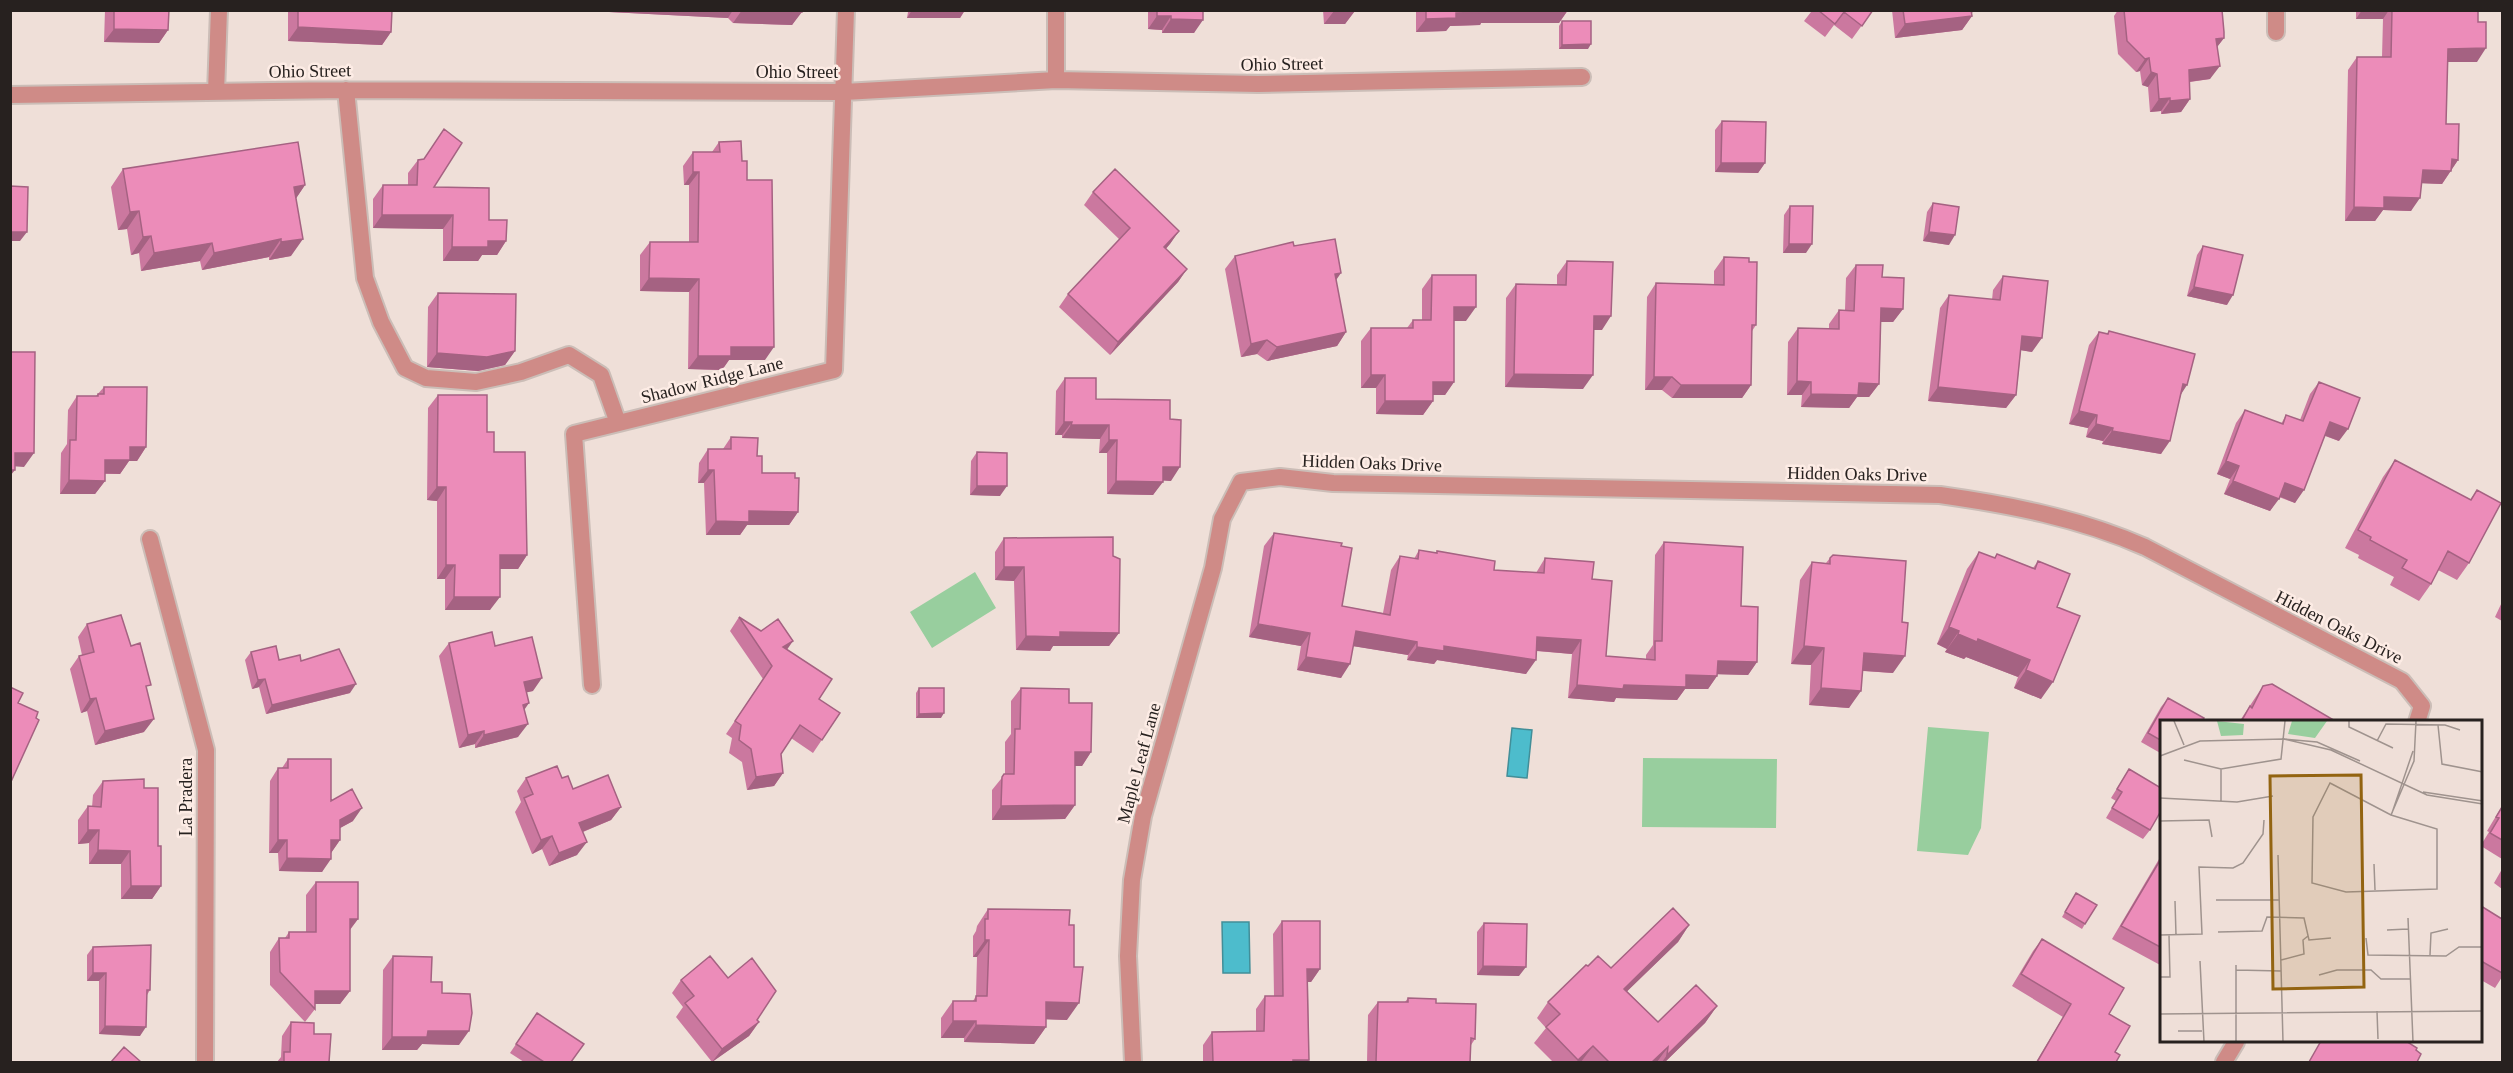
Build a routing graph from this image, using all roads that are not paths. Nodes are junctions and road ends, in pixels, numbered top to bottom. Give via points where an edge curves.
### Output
1 (219, 10) edge
2 (846, 10) edge
3 (1056, 10) edge
4 (2276, 10) edge
5 (2276, 32) dead end
6 (1582, 77) dead end
7 (1056, 80) junction
8 (346, 90) junction
9 (216, 92) junction
10 (844, 92) junction
11 (10, 95) edge
12 (618, 423) junction
13 (1241, 482) joint
14 (150, 539) dead end
15 (592, 685) dead end
16 (2420, 714) edge
17 (2235, 1043) edge
18 (205, 1062) edge
19 (1133, 1062) edge
20 (2224, 1062) edge

1 - 9 street
2 - 10 street
3 - 7 street
4 - 5 street
6 - 7 street, Ohio Street via 1258,84
7 - 10 street, Ohio Street
8 - 9 street, Ohio Street
8 - 10 street, Ohio Street
8 - 12 street via 365,278 381,322 405,368 426,378 476,382 521,372 568,355 601,375
9 - 11 street, Ohio Street
10 - 12 street, Shadow Ridge Lane via 834,370
12 - 15 street, Shadow Ridge Lane via 574,434
13 - 16 street, Hidden Oaks Drive via 1280,477 1333,483 1940,495 2020,507 2114,533 2145,547 2402,681
13 - 19 street, Maple Leaf Lane via 1222,519 1213,568 1143,816 1132,880 1128,956
14 - 18 street, La Pradera via 206,750
17 - 20 street

